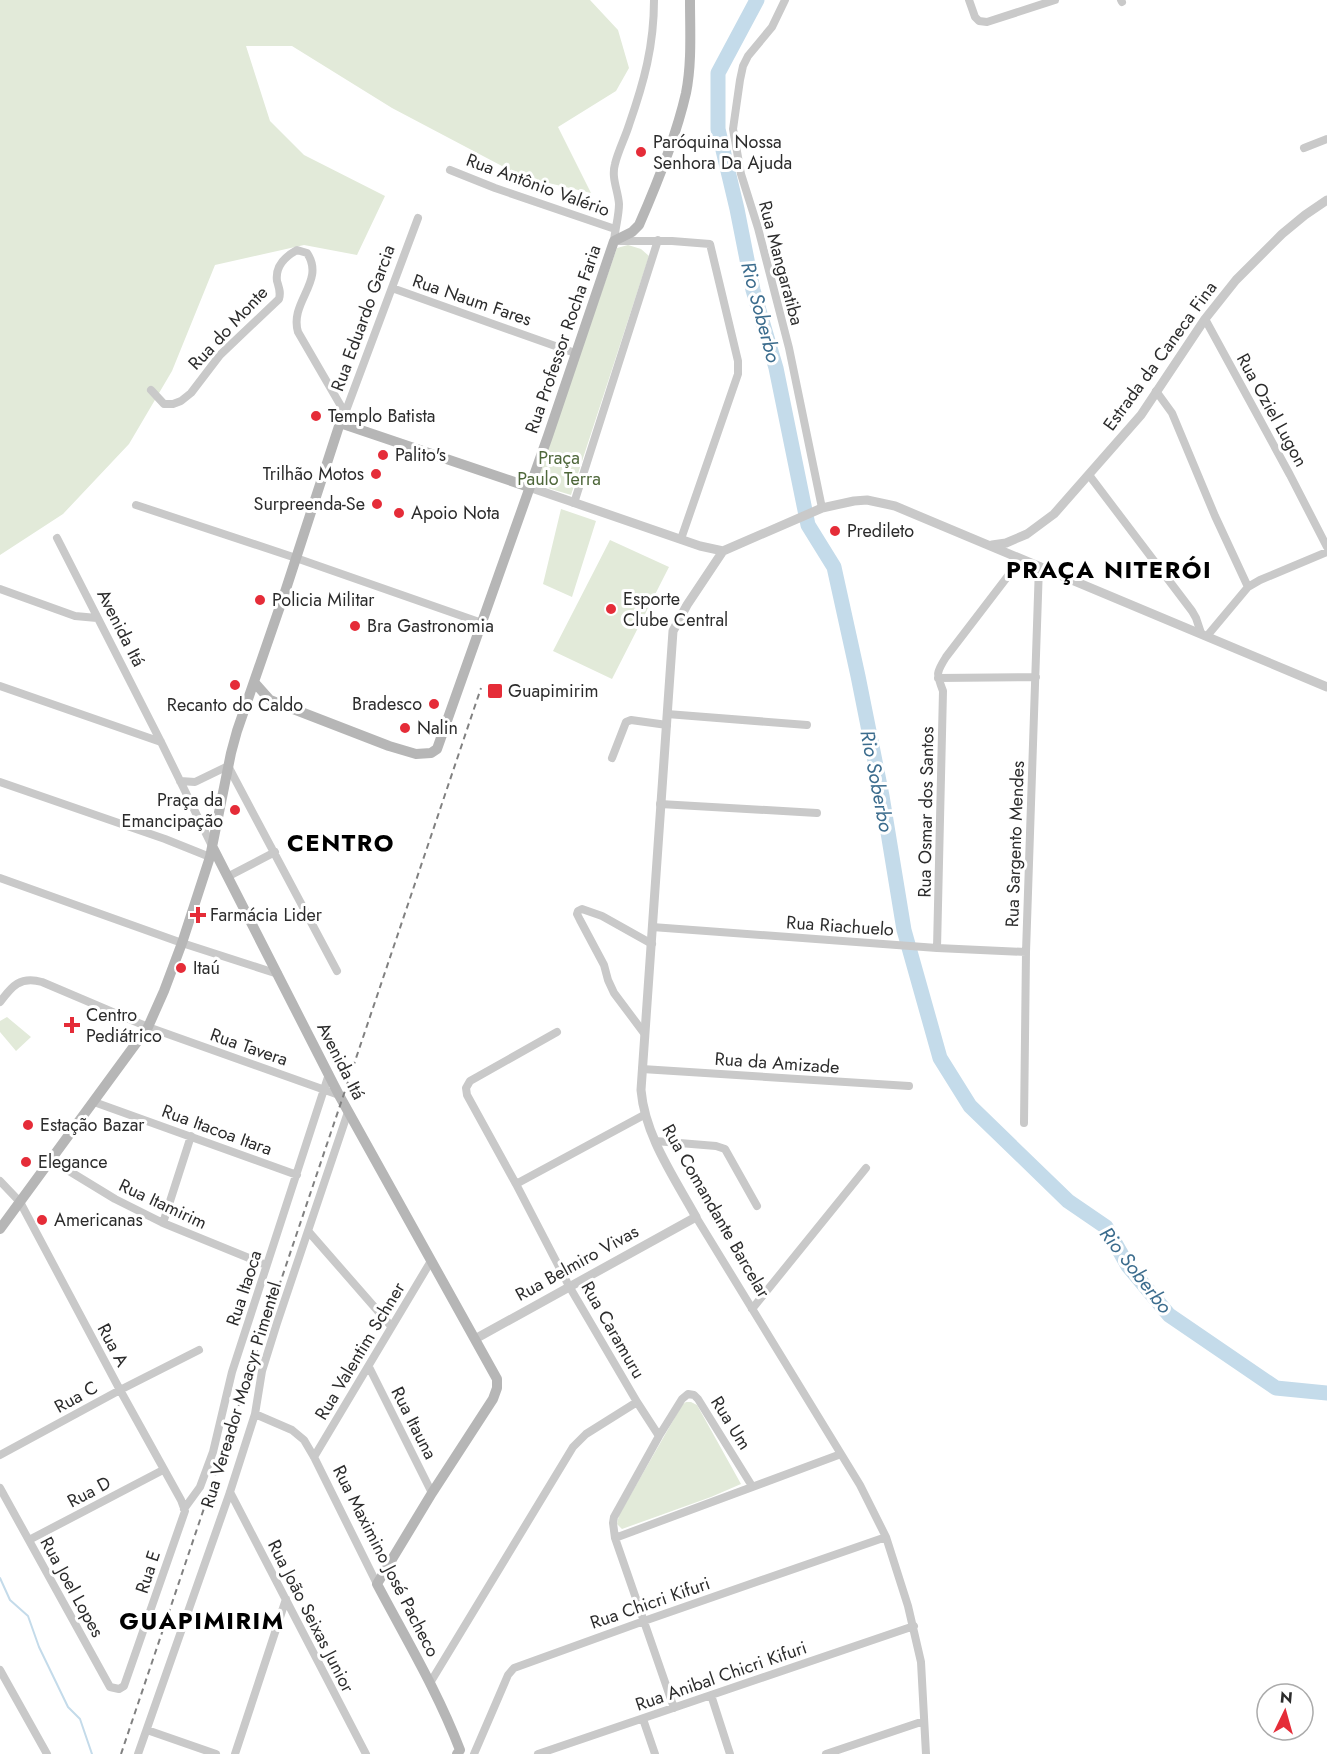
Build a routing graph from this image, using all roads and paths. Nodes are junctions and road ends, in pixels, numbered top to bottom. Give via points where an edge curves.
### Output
1 (654, 0) edge
2 (690, 0) edge
3 (785, 0) edge
4 (969, 0) edge
5 (1054, 0) edge
6 (1327, 139) edge
7 (1304, 148) dead end
8 (450, 170) dead end
9 (1327, 200) edge
10 (418, 218) dead end
11 (639, 225) junction
12 (615, 229) junction
13 (658, 240) junction
14 (614, 241) junction
15 (646, 241) junction
16 (392, 288) junction
17 (1205, 319) junction
18 (575, 353) junction
19 (151, 390) dead end
20 (1156, 391) junction
21 (343, 418) junction
22 (1089, 475) junction
23 (529, 487) junction
24 (574, 503) junction
25 (136, 505) dead end
26 (822, 508) junction
27 (57, 538) dead end
28 (681, 539) junction
29 (1327, 547) edge
30 (1007, 548) junction
31 (723, 551) junction
32 (1327, 552) edge
33 (296, 558) junction
34 (1021, 559) junction
35 (1039, 566) junction
36 (1248, 587) junction
37 (0, 589) edge
38 (97, 618) junction
39 (482, 623) junction
40 (1204, 634) junction
41 (1036, 676) junction
42 (938, 678) junction
43 (254, 682) junction
44 (0, 686) edge
45 (1327, 687) edge
46 (270, 700) junction
47 (247, 702) junction
48 (668, 714) junction
49 (667, 725) junction
50 (807, 725) dead end
51 (161, 742) junction
52 (612, 758) dead end
53 (228, 766) junction
54 (180, 781) junction
55 (0, 782) edge
56 (195, 782) junction
57 (187, 796) junction
58 (660, 804) junction
59 (817, 813) dead end
60 (205, 833) junction
61 (191, 848) junction
62 (275, 852) junction
63 (212, 853) junction
64 (229, 876) junction
65 (0, 878) edge
66 (652, 927) junction
67 (182, 943) junction
68 (652, 944) junction
69 (937, 948) junction
70 (1026, 952) junction
71 (337, 971) dead end
72 (278, 974) junction
73 (0, 1002) edge
74 (148, 1027) junction
75 (557, 1032) dead end
76 (644, 1033) junction
77 (642, 1070) junction
78 (329, 1074) junction
79 (909, 1086) dead end
80 (324, 1089) junction
81 (339, 1095) junction
82 (94, 1102) junction
83 (348, 1112) junction
84 (644, 1115) junction
85 (1024, 1123) dead end
86 (191, 1136) junction
87 (655, 1141) junction
88 (51, 1160) junction
89 (866, 1168) dead end
90 (297, 1175) junction
91 (0, 1181) edge
92 (516, 1184) junction
93 (20, 1202) junction
94 (757, 1206) dead end
95 (696, 1217) junction
96 (163, 1223) junction
97 (0, 1229) edge
98 (308, 1231) junction
99 (431, 1261) junction
100 (266, 1265) junction
101 (569, 1286) junction
102 (752, 1309) junction
103 (391, 1326) junction
104 (475, 1339) junction
105 (199, 1350) dead end
106 (369, 1367) junction
107 (120, 1390) junction
108 (637, 1402) junction
109 (255, 1414) junction
110 (659, 1436) junction
111 (842, 1454) junction
112 (0, 1455) edge
113 (314, 1457) junction
114 (163, 1470) junction
115 (752, 1486) junction
116 (0, 1488) edge
117 (230, 1492) junction
118 (432, 1493) junction
119 (183, 1505) junction
120 (886, 1537) junction
121 (615, 1538) junction
122 (29, 1540) junction
123 (376, 1584) junction
124 (286, 1599) junction
125 (644, 1621) junction
126 (914, 1626) junction
127 (0, 1670) edge
128 (3, 1681) edge
129 (430, 1683) junction
130 (124, 1686) joint
131 (711, 1695) junction
132 (674, 1707) junction
133 (643, 1719) junction
134 (924, 1721) junction
135 (147, 1730) junction
136 (364, 1753) edge
137 (461, 1753) edge
138 (47, 1754) edge
139 (138, 1754) edge
140 (216, 1754) edge
141 (235, 1754) edge
142 (474, 1754) edge
143 (538, 1754) edge
144 (655, 1754) edge
145 (730, 1754) edge
146 (826, 1754) edge
147 (926, 1754) edge

1 - 12 street, Rua Professor Rocha Faria via 650,53 615,164 619,207
2 - 11 main road via 686,92
3 - 26 street, Rua Mangaratiba via 772,27 743,66 733,129 741,174 789,348
4 - 5 street via 975,17 987,22
6 - 7 street
8 - 12 street, Rua Antônio Valério
9 - 17 street, Estrada da Caneca Fina via 1305,214 1250,265
10 - 16 street, Rua Eduardo Garcia
11 - 14 main road
11 - 15 street
12 - 14 street, Rua Professor Rocha Faria
13 - 15 street
13 - 24 street
13 - 28 street via 710,244 738,361 738,374
14 - 15 street
14 - 18 main road, Rua Professor Rocha Faria
16 - 18 street, Rua Naum Fares
16 - 21 street, Rua Eduardo Garcia
17 - 20 street, Estrada da Caneca Fina
17 - 29 street, Rua Oziel Lugon
18 - 23 main road, Rua Professor Rocha Faria
19 - 21 street, Rua do Monte via 164,404 181,401 191,393 220,356 279,299 279,268 284,258 297,250 307,253 314,269 295,325
20 - 22 street, Estrada da Caneca Fina
20 - 36 street via 1172,412
21 - 23 main road
21 - 33 main road, Rua Eduardo Garcia
22 - 30 street, Estrada da Caneca Fina via 1043,523
22 - 40 street via 1192,611
23 - 24 street
23 - 39 main road, Rua Professor Rocha Faria
24 - 28 street
25 - 33 street
26 - 30 street, Estrada da Caneca Fina via 861,501 881,502 989,545
26 - 31 street
27 - 38 street, Avenida Itá
28 - 31 street
30 - 34 street
31 - 48 street, Rua Comandante Barcelar via 673,631
32 - 36 street
33 - 39 street
33 - 43 main road, Rua Eduardo Garcia
34 - 35 street
34 - 42 street via 946,657
35 - 40 street
35 - 41 street, Rua Sargento Mendes
36 - 40 street
37 - 38 street via 75,615
38 - 51 street, Avenida Itá
39 - 46 main road, Rua Professor Rocha Faria via 437,749 423,754 406,752
40 - 45 street
41 - 42 street
41 - 70 street, Rua Sargento Mendes
42 - 69 street, Rua Osmar dos Santos via 943,691
43 - 46 main road
43 - 47 main road, Rua Eduardo Garcia
44 - 51 street
46 - 47 main road
47 - 53 main road, Rua Eduardo Garcia
48 - 49 street, Rua Comandante Barcelar
48 - 50 street
49 - 52 street via 626,722
49 - 58 street, Rua Comandante Barcelar
51 - 54 street, Avenida Itá
53 - 56 street
53 - 62 street
53 - 63 main road, Rua Eduardo Garcia
54 - 56 street
54 - 57 street, Avenida Itá
55 - 61 street
56 - 57 street
57 - 60 street, Avenida Itá
58 - 59 street
58 - 66 street, Rua Comandante Barcelar
60 - 61 street via 203,845
60 - 63 street, Avenida Itá
61 - 63 street
62 - 64 street
62 - 71 street
63 - 64 main road, Avenida Itá
63 - 67 main road, Rua Eduardo Garcia
64 - 72 main road, Avenida Itá
65 - 67 street
66 - 68 street, Rua Comandante Barcelar
66 - 69 street, Rua Riachuelo
67 - 72 street
67 - 74 main road, Rua Eduardo Garcia
68 - 76 street, Rua Comandante Barcelar
68 - 76 street via 602,916 578,910 614,993
69 - 70 street, Rua Riachuelo
70 - 85 street, Rua Sargento Mendes
72 - 78 main road, Avenida Itá
73 - 74 street, Rua Tavera via 16,985 34,980
74 - 80 street, Rua Tavera
74 - 82 main road, Rua Eduardo Garcia
75 - 92 street, Rua Caramuru via 470,1081 466,1088
76 - 77 street, Rua Comandante Barcelar
77 - 79 street, Rua da Amizade
77 - 84 street, Rua Comandante Barcelar
78 - 80 street, Rua Itaoca
78 - 81 main road, Avenida Itá
80 - 81 street, Rua Tavera
80 - 90 street, Rua Itaoca
81 - 83 main road, Avenida Itá
82 - 86 street, Rua Itacoa Itara
82 - 88 main road, Rua Eduardo Garcia
83 - 98 street, Rua Vereador Moacyr Pimentel
83 - 99 main road, Avenida Itá
84 - 87 street, Rua Comandante Barcelar
84 - 92 street
86 - 90 street, Rua Itacoa Itara
86 - 96 street
87 - 94 street via 725,1149
87 - 95 street, Rua Comandante Barcelar
88 - 93 main road, Rua Eduardo Garcia
88 - 96 street, Rua Itamirim
89 - 102 street
90 - 100 street, Rua Itaoca
91 - 93 street, Rua A
92 - 101 street, Rua Caramuru
93 - 97 main road, Rua Eduardo Garcia
93 - 107 street, Rua A
95 - 101 street, Rua Belmiro Vivas
95 - 102 street, Rua Comandante Barcelar
96 - 100 street, Rua Itamirim
98 - 103 street
98 - 109 street, Rua Vereador Moacyr Pimentel via 262,1371
99 - 103 street, Rua Valentim Schner
99 - 104 main road, Avenida Itá
100 - 119 street, Rua Itaoca via 232,1371 213,1452 200,1487
101 - 104 street, Rua Belmiro Vivas
101 - 108 street, Rua Caramuru
102 - 111 street, Rua Comandante Barcelar
103 - 106 street, Rua Valentim Schner
104 - 118 main road, Avenida Itá via 497,1379 494,1399
105 - 107 street, Rua C
106 - 113 street, Rua Valentim Schner
106 - 118 street, Rua Itauna
107 - 112 street, Rua C
107 - 114 street, Rua A
108 - 110 street
108 - 129 street, Rua Caramuru via 586,1434 573,1447
109 - 113 street, Rua Maximino José Pacheco via 292,1430
109 - 117 street, Rua Vereador Moacyr Pimentel
110 - 115 street, Rua Um via 682,1399 694,1395
110 - 121 street via 614,1517
111 - 115 street
111 - 120 street, Rua Comandante Barcelar
113 - 123 street, Rua Maximino José Pacheco
114 - 119 street, Rua A
114 - 122 street, Rua D
115 - 121 street
116 - 122 street, Rua Joel Lopes
117 - 124 street, Rua João Seixas Junior
117 - 135 street, Rua Vereador Moacyr Pimentel
118 - 123 main road, Avenida Itá
119 - 130 street, Rua E via 185,1511
120 - 125 street, Rua Chicri Kifuri
120 - 126 street, Rua Comandante Barcelar
121 - 125 street
122 - 130 street, Rua Joel Lopes via 110,1687
123 - 129 main road, Rua Maximino José Pacheco
124 - 136 street, Rua João Seixas Junior
124 - 141 street
125 - 132 street
125 - 142 street, Rua Chicri Kifuri via 511,1670
126 - 131 street, Rua Anibal Chicri Kifuri
126 - 134 street, Rua Comandante Barcelar via 921,1662
127 - 128 street
128 - 138 street
129 - 137 main road, Rua Maximino José Pacheco
131 - 132 street, Rua Anibal Chicri Kifuri
131 - 145 street
132 - 133 street, Rua Anibal Chicri Kifuri
133 - 143 street, Rua Anibal Chicri Kifuri
133 - 144 street
134 - 146 street
134 - 147 street, Rua Comandante Barcelar
135 - 139 street, Rua Vereador Moacyr Pimentel
135 - 140 street

